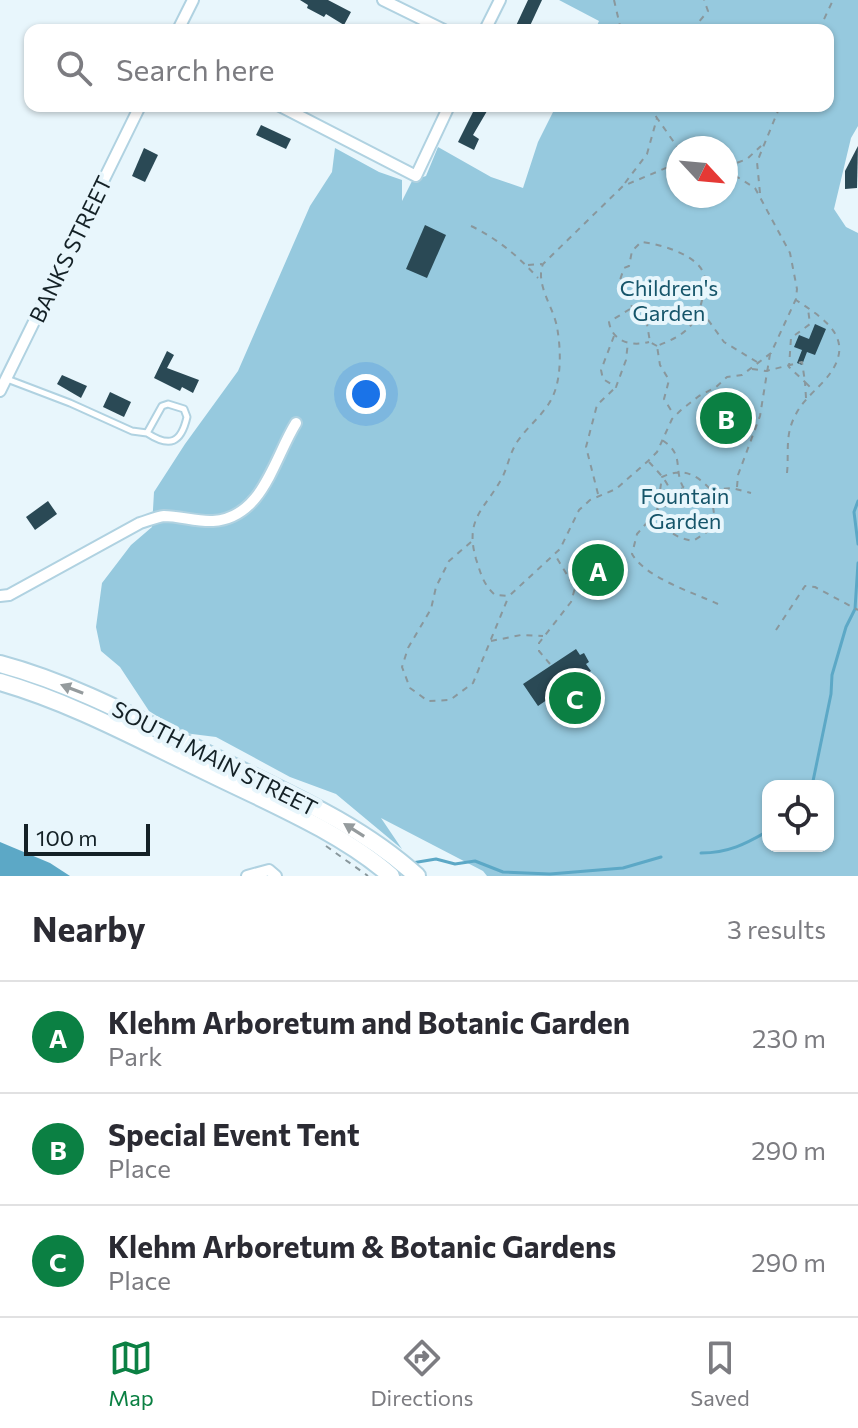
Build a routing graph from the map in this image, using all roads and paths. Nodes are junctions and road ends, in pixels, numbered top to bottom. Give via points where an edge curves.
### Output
1 (193, 0) edge
2 (383, 0) edge
3 (500, 0) edge
4 (614, 0) edge
5 (704, 0) edge
6 (833, 0) edge
7 (181, 24) edge
8 (432, 24) edge
9 (488, 24) edge
10 (620, 24) edge
11 (697, 24) edge
12 (822, 24) edge
13 (137, 112) edge
14 (292, 112) edge
15 (446, 112) edge
16 (653, 112) edge
17 (777, 112) edge
18 (657, 118) junction
19 (670, 136) edge
20 (762, 145) junction
21 (738, 163) edge
22 (666, 168) edge
23 (738, 177) edge
24 (623, 186) junction
25 (760, 194) junction
26 (471, 226) dead end
27 (543, 264) junction
28 (525, 265) junction
29 (539, 279) junction
30 (796, 299) junction
31 (631, 308) junction
32 (808, 308) junction
33 (700, 309) junction
34 (614, 336) junction
35 (628, 342) junction
36 (650, 342) junction
37 (657, 346) junction
38 (771, 353) junction
39 (758, 363) junction
40 (789, 367) junction
41 (751, 369) junction
42 (766, 371) junction
43 (6, 379) junction
44 (805, 382) junction
45 (616, 387) junction
46 (0, 391) edge
47 (814, 391) junction
48 (806, 399) junction
49 (674, 416) junction
50 (296, 423) dead end
51 (147, 433) junction
52 (662, 440) junction
53 (648, 461) junction
54 (678, 471) junction
55 (787, 473) dead end
56 (662, 477) junction
57 (683, 487) junction
58 (737, 489) junction
59 (711, 490) junction
60 (751, 493) dead end
61 (598, 496) junction
62 (672, 496) junction
63 (657, 511) junction
64 (472, 541) junction
65 (555, 555) junction
66 (0, 596) edge
67 (509, 596) junction
68 (718, 604) dead end
69 (858, 610) edge
70 (776, 630) dead end
71 (545, 636) junction
72 (491, 641) junction
73 (0, 664) edge
74 (550, 664) dead end
75 (0, 682) edge
76 (339, 841) junction
77 (247, 876) edge
78 (276, 876) edge
79 (379, 876) edge
80 (391, 876) edge
81 (417, 876) edge

1 - 7 street
2 - 8 street
3 - 9 street
4 - 10 path
5 - 11 path via 708,11
6 - 12 path
13 - 43 street, BANKS STREET
14 - 15 street via 416,176
16 - 18 path
17 - 20 path
18 - 19 path
18 - 24 path via 647,154
20 - 21 path
20 - 25 path via 757,162
22 - 24 path
23 - 25 path
24 - 27 path
25 - 30 path via 790,253
26 - 28 path via 493,236
27 - 28 path
27 - 29 path
28 - 29 path
29 - 64 path via 557,327 558,381 552,400 516,444 502,477 481,506
30 - 32 path
30 - 38 path
31 - 33 path via 619,283 641,242 695,262 704,273
31 - 34 path via 609,322
31 - 36 path via 633,317 647,324
32 - 40 path via 810,324 791,338
32 - 47 path via 838,333 840,345 834,369
33 - 37 path via 685,334
33 - 39 path via 724,342
34 - 35 path
34 - 45 path via 601,370 603,379
35 - 36 path
35 - 45 path
36 - 37 path
37 - 49 path via 669,380 665,405
38 - 39 path
38 - 42 path
39 - 41 path
40 - 42 path
40 - 44 path
40 - 44 path via 802,362
41 - 42 path
41 - 49 path via 727,377
42 - 58 path via 760,416
43 - 46 street, BANKS STREET
43 - 51 lane
44 - 47 path
44 - 48 path
45 - 61 path via 597,405 586,447
47 - 48 path
48 - 55 path via 790,429
49 - 52 path
50 - 66 street via 264,487 235,517 212,522 162,516 140,523
51 - 51 lane via 162,406 184,409 187,417 179,437 159,441
52 - 53 path
52 - 54 path via 675,450
53 - 56 path
53 - 61 path via 616,489
54 - 56 path
54 - 57 path
54 - 59 path via 690,473
56 - 62 path
56 - 63 path
57 - 59 path
57 - 62 path
58 - 59 path
58 - 60 path
59 - 63 path via 715,522 693,541 666,530
61 - 65 path via 579,510
62 - 63 path
63 - 68 path via 637,534 632,554 637,564
64 - 67 path via 484,584 495,595
64 - 72 path via 449,561 431,609 408,648 402,667 410,688 428,701 450,700 473,683
65 - 67 path
65 - 71 path via 575,588 571,602
67 - 72 path
69 - 70 path via 805,586
71 - 72 path
71 - 74 path via 539,651
81 -> 73 main road, SOUTH MAIN STREET via 373,842 254,776 76,690
75 - 76 main road, SOUTH MAIN STREET via 105,722
76 - 79 main road
76 - 80 main road, SOUTH MAIN STREET
77 - 78 street via 269,870

